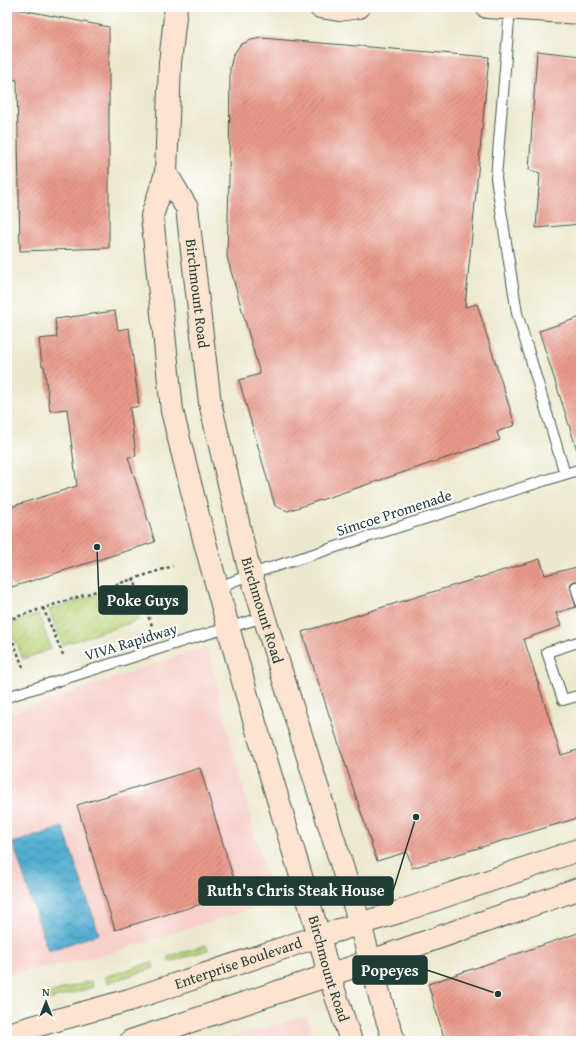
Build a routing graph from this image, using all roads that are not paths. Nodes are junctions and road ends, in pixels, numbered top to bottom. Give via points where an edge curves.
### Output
1 (176, 7) edge
2 (320, 7) edge
3 (359, 7) edge
4 (487, 7) edge
5 (510, 8) junction
6 (581, 13) edge
7 (166, 173) junction
8 (581, 469) edge
9 (565, 474) junction
10 (251, 574) junction
11 (576, 587) dead end
12 (217, 588) junction
13 (581, 603) edge
14 (264, 617) junction
15 (228, 628) junction
16 (581, 641) edge
17 (581, 694) edge
18 (7, 696) edge
19 (581, 849) edge
20 (581, 888) edge
21 (360, 924) junction
22 (320, 936) junction
23 (371, 961) junction
24 (329, 974) junction
25 (7, 1034) edge
26 (131, 1041) edge
27 (351, 1041) edge
28 (394, 1041) edge

1 - 7 main road, Birchmount Road via 170,63
2 - 3 main road via 340,10
4 - 5 main road
5 - 6 main road
5 - 9 lane via 496,178 517,313
7 - 10 main road, Birchmount Road via 187,208 210,403
7 - 12 main road, Birchmount Road via 152,216 172,411
8 - 9 lane, Simcoe Promenade
9 - 10 lane, Simcoe Promenade
10 - 12 lane, Simcoe Promenade
10 - 14 main road, Birchmount Road
11 - 13 lane
12 - 15 main road, Birchmount Road
14 - 15 lane, VIVA Rapidway
14 - 21 main road, Birchmount Road
15 - 18 lane, VIVA Rapidway
15 - 22 main road, Birchmount Road
16 - 17 lane via 547,652 563,700
19 - 21 main road, Enterprise Boulevard
20 - 23 main road
21 - 22 main road, Enterprise Boulevard
21 - 23 main road, Birchmount Road
22 - 24 main road, Birchmount Road
22 - 25 main road, Enterprise Boulevard via 129,1000
23 - 24 main road
23 - 28 main road, Birchmount Road
24 - 26 main road
24 - 27 main road, Birchmount Road

